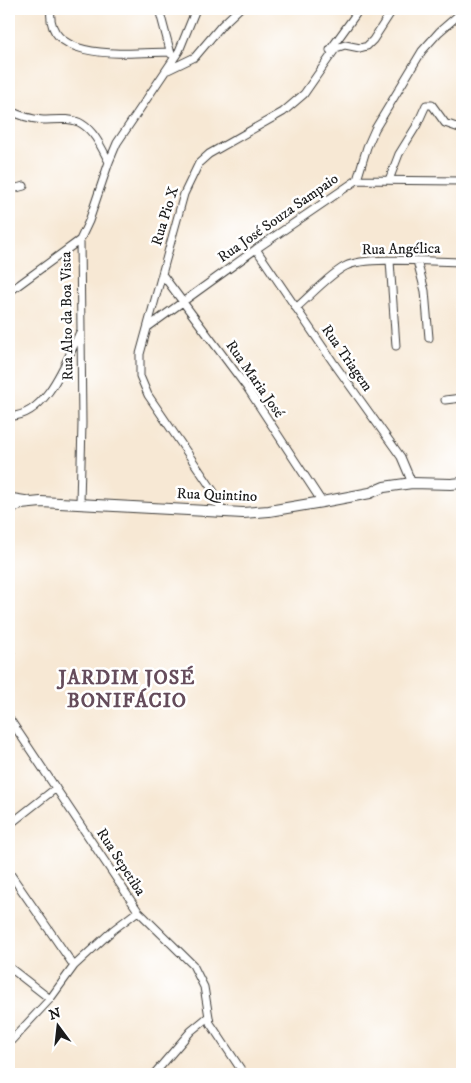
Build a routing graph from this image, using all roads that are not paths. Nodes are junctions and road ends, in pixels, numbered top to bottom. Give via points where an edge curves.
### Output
1 (50, 9) edge
2 (159, 9) edge
3 (196, 9) edge
4 (239, 9) edge
5 (392, 9) edge
6 (462, 12) edge
7 (356, 14) dead end
8 (170, 52) junction
9 (172, 61) junction
10 (327, 62) junction
11 (168, 70) junction
12 (9, 110) edge
13 (462, 129) edge
14 (108, 162) junction
15 (357, 180) junction
16 (389, 180) junction
17 (462, 181) edge
18 (24, 186) dead end
19 (9, 190) edge
20 (80, 240) junction
21 (256, 249) junction
22 (390, 261) junction
23 (417, 261) junction
24 (462, 262) edge
25 (162, 274) junction
26 (9, 292) edge
27 (183, 302) junction
28 (296, 308) junction
29 (148, 327) junction
30 (81, 330) junction
31 (429, 338) dead end
32 (396, 346) dead end
33 (462, 398) edge
34 (445, 400) dead end
35 (9, 416) edge
36 (412, 483) junction
37 (462, 483) edge
38 (9, 498) edge
39 (41, 502) junction
40 (322, 502) junction
41 (80, 503) junction
42 (9, 508) edge
43 (222, 511) junction
44 (9, 718) edge
45 (56, 788) junction
46 (9, 825) edge
47 (9, 872) edge
48 (138, 912) junction
49 (74, 966) junction
50 (9, 967) edge
51 (50, 1000) junction
52 (208, 1017) junction
53 (9, 1043) edge
54 (154, 1074) edge
55 (244, 1074) edge

1 - 8 street via 57,35 80,49
2 - 8 street
3 - 9 street, Rua Alto da Boa Vista via 184,42
4 - 11 street via 195,57
5 - 10 street, Rua Pio X via 367,46 340,46
6 - 15 street, Rua José Souza Sampaio via 417,58 375,129
7 - 10 street via 330,49
8 - 9 street
9 - 11 street, Rua Alto da Boa Vista
10 - 25 street, Rua Pio X via 304,94 283,112 222,145 199,163 184,194
11 - 14 street, Rua Alto da Boa Vista via 138,110
12 - 14 street via 19,116 81,123 100,145
13 - 16 street via 445,123 432,105 426,105 399,154
14 - 20 street, Rua Alto da Boa Vista
15 - 16 street
15 - 21 street, Rua José Souza Sampaio
16 - 17 street
18 - 19 street
20 - 26 street
20 - 30 street, Rua Alto da Boa Vista
21 - 27 street, Rua José Souza Sampaio
21 - 28 street, Rua Triagem
22 - 23 street, Rua Angélica
22 - 28 street, Rua Angélica via 346,266
22 - 32 street
23 - 24 street, Rua Angélica
23 - 31 street via 425,290
25 - 27 street, Rua Maria José
25 - 29 street, Rua Pio X
27 - 29 street, Rua José Souza Sampaio
27 - 40 street, Rua Maria José via 248,389
28 - 36 street, Rua Triagem via 401,457
29 - 43 street, Rua Pio X via 139,366 143,386 214,492
30 - 35 street via 44,399 21,415
30 - 41 street, Rua Alto da Boa Vista
33 - 34 street
36 - 37 main road, Rua Quintino
36 - 40 main road, Rua Quintino
38 - 39 street, Rua Quintino
39 - 41 main road, Rua Quintino
39 - 42 main road
40 - 43 main road, Rua Quintino via 269,511
41 - 43 main road, Rua Quintino
44 - 45 street, Rua Sepetiba
45 - 46 street
45 - 48 street, Rua Sepetiba
47 - 49 street
48 - 49 street
48 - 52 street, Rua Sepetiba via 193,965 204,988
49 - 51 street
50 - 51 street
51 - 53 street
52 - 54 street via 191,1031
52 - 55 street, Rua Sepetiba

